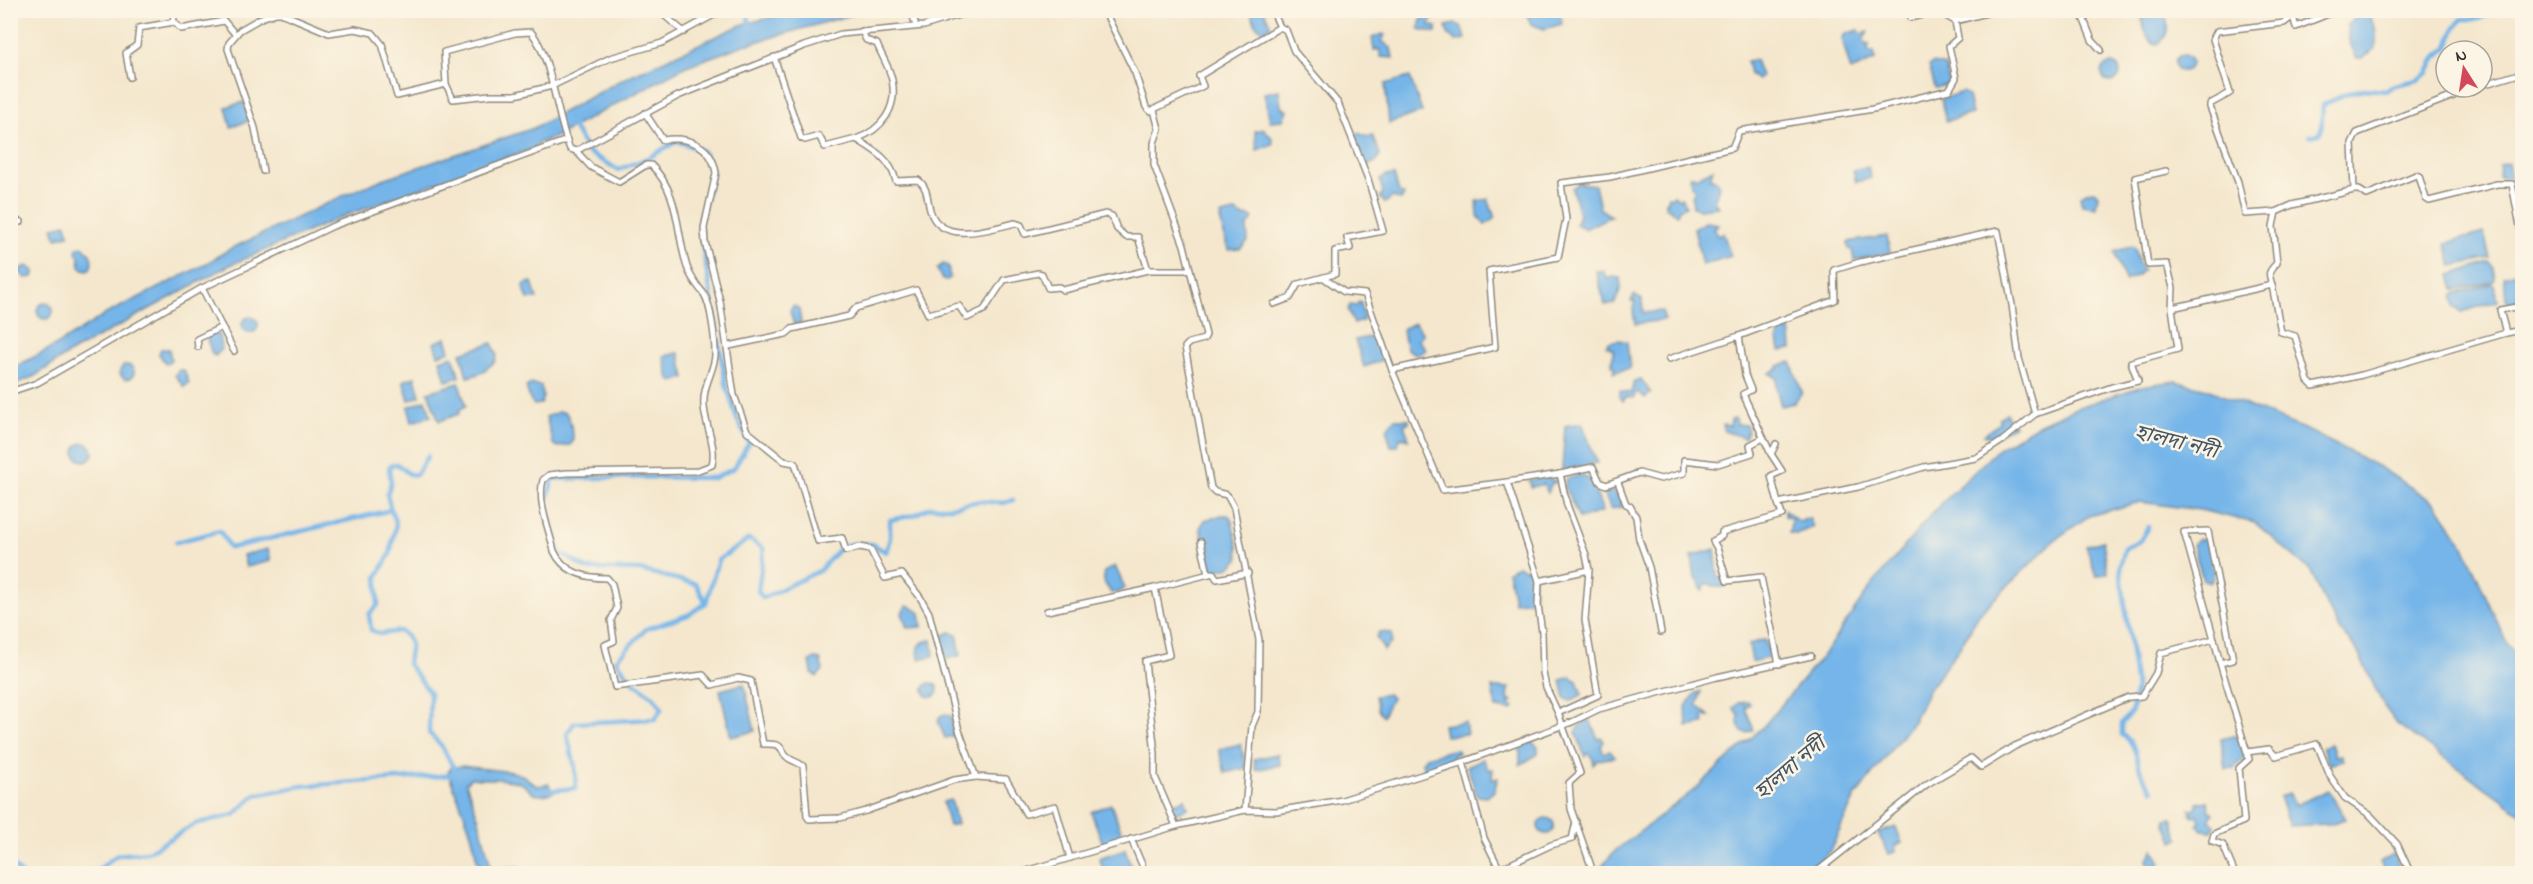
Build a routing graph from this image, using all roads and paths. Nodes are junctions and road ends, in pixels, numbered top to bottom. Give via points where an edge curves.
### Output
1 (173, 10) edge
2 (658, 10) edge
3 (723, 10) edge
4 (911, 10) edge
5 (975, 10) edge
6 (1104, 10) edge
7 (1272, 10) edge
8 (1911, 10) edge
9 (1998, 10) edge
10 (2080, 10) edge
11 (2338, 10) edge
12 (2292, 13) edge
13 (1955, 21) junction
14 (174, 22) junction
15 (916, 27) junction
16 (1280, 27) junction
17 (862, 31) junction
18 (684, 32) junction
19 (235, 34) junction
20 (2101, 50) dead end
21 (774, 57) junction
22 (2523, 73) edge
23 (130, 76) dead end
24 (2494, 81) edge
25 (446, 84) junction
26 (552, 86) junction
27 (2445, 99) edge
28 (1154, 110) junction
29 (645, 113) junction
30 (565, 137) junction
31 (855, 139) junction
32 (578, 150) junction
33 (263, 171) dead end
34 (2166, 171) dead end
35 (2354, 190) junction
36 (2523, 190) edge
37 (2514, 193) junction
38 (2276, 212) junction
39 (10, 220) edge
40 (21, 222) dead end
41 (2523, 237) edge
42 (1148, 270) junction
43 (1190, 270) junction
44 (1324, 278) junction
45 (2272, 285) junction
46 (202, 288) junction
47 (1274, 304) dead end
48 (2523, 306) edge
49 (2172, 308) junction
50 (222, 327) junction
51 (2523, 330) edge
52 (2506, 333) junction
53 (1739, 336) junction
54 (729, 346) junction
55 (198, 347) dead end
56 (234, 351) dead end
57 (1669, 359) dead end
58 (1392, 370) junction
59 (10, 392) edge
60 (2035, 414) junction
61 (1763, 438) junction
62 (1776, 444) dead end
63 (1771, 454) junction
64 (1560, 474) junction
65 (1507, 482) junction
66 (1618, 482) junction
67 (1778, 503) junction
68 (1201, 542) dead end
69 (1589, 570) junction
70 (1248, 573) junction
71 (1208, 574) junction
72 (1539, 581) junction
73 (1155, 588) junction
74 (1047, 610) dead end
75 (1661, 632) dead end
76 (2214, 639) junction
77 (1811, 656) dead end
78 (2220, 663) junction
79 (1779, 664) junction
80 (1558, 712) junction
81 (1562, 725) junction
82 (2247, 752) junction
83 (1463, 762) junction
84 (976, 777) junction
85 (1245, 810) junction
86 (1576, 822) junction
87 (1176, 826) junction
88 (1131, 839) junction
89 (1070, 858) junction
90 (1501, 872) edge
91 (1017, 873) edge
92 (1146, 873) edge
93 (1585, 873) edge
94 (1814, 873) edge
95 (2235, 873) edge
96 (2411, 873) edge

1 - 14 street
2 - 18 street
3 - 18 street
4 - 15 street
5 - 15 street
6 - 28 street via 1135,72 1146,107
7 - 16 street
8 - 13 street via 1911,18 1937,11
9 - 13 street
10 - 20 street via 2092,40
11 - 12 street via 2296,27
12 - 38 street via 2284,22 2217,31 2213,39 2230,93 2210,107 2238,182 2245,214
13 - 58 street via 1958,38 1949,46 1956,78 1949,90 1873,109 1739,131 1732,147 1610,177 1561,183 1566,219 1558,257 1489,271 1495,347
14 - 19 street via 181,29 224,21
14 - 23 street via 139,28 137,45 126,53
15 - 17 street
16 - 28 street via 1199,76 1203,86
16 - 44 street via 1286,30 1294,51 1338,103 1368,179 1383,231 1347,238 1350,248 1335,251 1335,274
17 - 21 street via 830,37
17 - 31 street via 866,39 877,44 890,72 893,100 891,111 874,131
18 - 26 street via 662,43 610,58
19 - 25 street via 276,13 329,33 368,31 382,44 397,96
19 - 33 street via 229,43 230,58 247,101
21 - 29 street via 695,88
21 - 31 street via 801,138 819,136 824,147
22 - 24 street
25 - 26 street via 455,100 490,94 515,95
25 - 26 street via 445,51 525,31 538,44
26 - 30 street
27 - 35 street via 2357,133 2352,143
28 - 43 street via 1159,129 1154,142 1154,165 1174,214
29 - 32 street
29 - 54 street via 663,140 697,142 715,165 705,235
30 - 32 street via 570,149
30 - 46 street via 355,216
31 - 42 street via 884,157 896,181 918,180 924,184 931,213 937,223 949,230 974,232 1015,223 1021,225 1025,234 1106,214 1112,216 1117,229 1126,237 1138,237
32 - 84 street via 591,167 619,182 646,165 658,173 670,192 692,280 705,295 716,356 705,385 704,407 715,455 710,467 696,471 566,473 549,475 541,486 557,559 573,572 588,578 607,578 612,584 617,608 611,620 614,641 605,645 614,686 703,675 712,685 738,678 751,681 763,744 776,744 787,757 803,766 809,819 840,818 954,780
34 - 49 street via 2135,178 2148,265 2167,264 2173,288
35 - 37 street via 2367,195 2416,175 2429,201 2497,184 2512,184
35 - 38 street
36 - 37 street
37 - 41 street
38 - 45 street via 2273,226 2277,263 2268,274
39 - 40 street
42 - 43 street
42 - 54 street via 1063,290 1048,288 1040,273 1004,280 984,310 967,318 959,306 928,314 916,290 856,308 849,316
43 - 70 street via 1206,335 1187,344 1185,349 1200,436 1211,488 1227,495 1234,508
44 - 47 street via 1298,284 1290,298
44 - 58 street via 1344,292 1365,294
45 - 49 street
45 - 52 street via 2281,332 2295,336 2308,381 2313,386
46 - 50 street
46 - 59 street via 37,383
48 - 52 street via 2500,310
49 - 60 street via 2178,349 2132,362 2138,381
50 - 55 street via 197,339
50 - 56 street
51 - 52 street
53 - 57 street
53 - 60 street via 1835,300 1834,270 1998,231 2019,358
53 - 61 street via 1745,375 1752,390 1743,394
54 - 84 street via 734,395 745,428 784,461 795,463 818,542 842,538 846,551 870,549 885,578 902,574 920,597 929,613 959,730
58 - 65 street via 1443,490
60 - 67 street via 1976,458
61 - 63 street
61 - 66 street via 1750,445 1752,453 1718,464 1684,460 1684,473 1661,479 1639,472
62 - 63 street
63 - 67 street via 1782,471 1771,476
64 - 65 street
64 - 66 street via 1593,467 1600,482
64 - 69 street
65 - 72 street
66 - 75 street via 1636,517
67 - 79 street via 1782,515 1722,532 1713,541 1727,581 1761,577
68 - 71 street
69 - 72 street
69 - 80 street via 1585,620 1598,695
70 - 71 street via 1217,579 1213,573
70 - 85 street via 1259,670 1258,712 1252,726
71 - 73 street
72 - 80 street via 1543,672
73 - 74 street
73 - 87 street via 1169,655 1145,661 1155,777
76 - 78 street
76 - 78 street via 2184,532 2208,531 2233,660
76 - 94 street via 2161,653 2156,673 2142,696 2129,697 2015,746 1981,767 1971,758 1927,784
77 - 79 street
78 - 82 street
79 - 81 street via 1599,709
80 - 81 street
81 - 83 street
81 - 86 street via 1580,773 1569,783
82 - 95 street via 2249,759 2239,768 2244,821 2214,834 2212,841 2223,845
82 - 96 street via 2270,749 2276,756 2317,744 2330,776 2345,798 2370,815 2397,844
83 - 85 street via 1342,800 1276,811
83 - 90 street via 1485,838
84 - 89 street via 1006,779 1026,814 1054,806
85 - 87 street
86 - 90 street via 1572,839 1551,845
86 - 93 street via 1591,866
87 - 88 street
88 - 89 street
88 - 92 street
89 - 91 street

